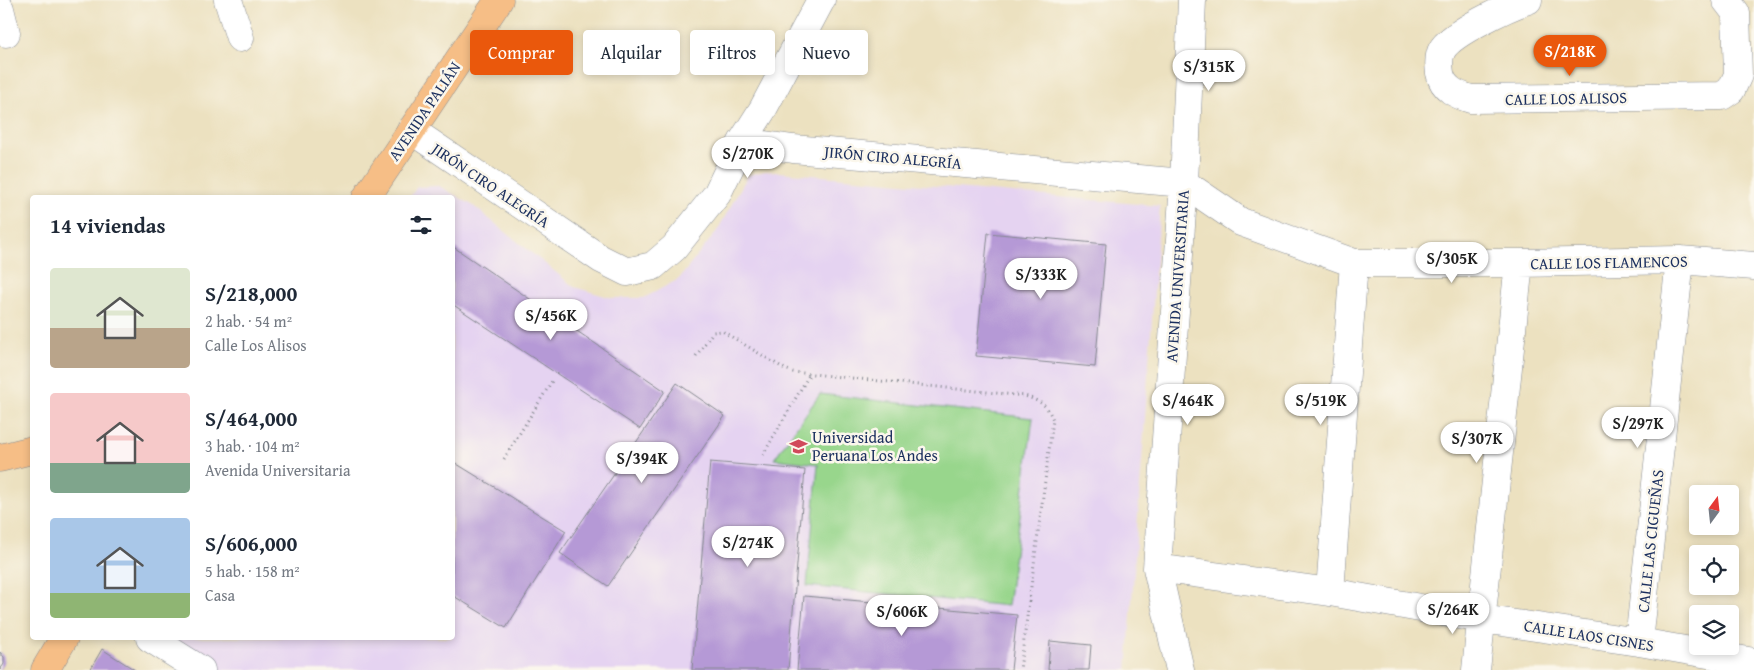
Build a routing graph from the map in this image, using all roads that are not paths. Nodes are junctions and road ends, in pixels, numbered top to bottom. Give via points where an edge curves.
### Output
1 (228, 0) edge
2 (499, 0) edge
3 (821, 0) edge
4 (1192, 0) edge
5 (1528, 0) edge
6 (1726, 0) edge
7 (240, 38) dead end
8 (412, 130) junction
9 (742, 142) junction
10 (1184, 183) junction
11 (368, 195) edge
12 (1680, 260) junction
13 (1354, 263) junction
14 (1519, 263) junction
15 (1754, 266) edge
16 (30, 450) edge
17 (0, 458) edge
18 (1157, 568) junction
19 (1330, 592) junction
20 (1482, 619) junction
21 (63, 640) edge
22 (153, 640) edge
23 (1639, 642) junction
24 (1754, 662) edge
25 (45, 670) edge
26 (201, 670) edge
27 (1180, 670) edge
28 (1476, 670) edge

1 - 7 street
2 - 8 main road, AVENIDA PALIÁN
3 - 9 street
4 - 10 street, AVENIDA UNIVERSITARIA
5 - 6 street, CALLE LOS ALISOS via 1452,37 1439,60 1441,76 1448,88 1458,96 1471,99 1722,96 1731,90 1738,75 1736,13
8 - 9 street, JIRÓN CIRO ALEGRÍA via 601,259 627,272 653,266 674,248 717,194
8 - 11 main road, AVENIDA PALIÁN
9 - 10 street, JIRÓN CIRO ALEGRÍA
10 - 13 street, CALLE LOS FLAMENCOS via 1241,222
10 - 18 street, AVENIDA UNIVERSITARIA
12 - 14 street, CALLE LOS FLAMENCOS
12 - 15 street, CALLE LOS FLAMENCOS
12 - 23 street, CALLE LAS CIGUEÑAS
13 - 14 street, CALLE LOS FLAMENCOS
13 - 19 street
14 - 20 street
16 - 17 main road
18 - 19 street, CALLE LAOS CISNES
18 - 27 street, AVENIDA UNIVERSITARIA
19 - 20 street, CALLE LAOS CISNES
20 - 23 street, CALLE LAOS CISNES
20 - 28 street
21 - 25 main road
22 - 26 street
23 - 24 street, CALLE LAOS CISNES

